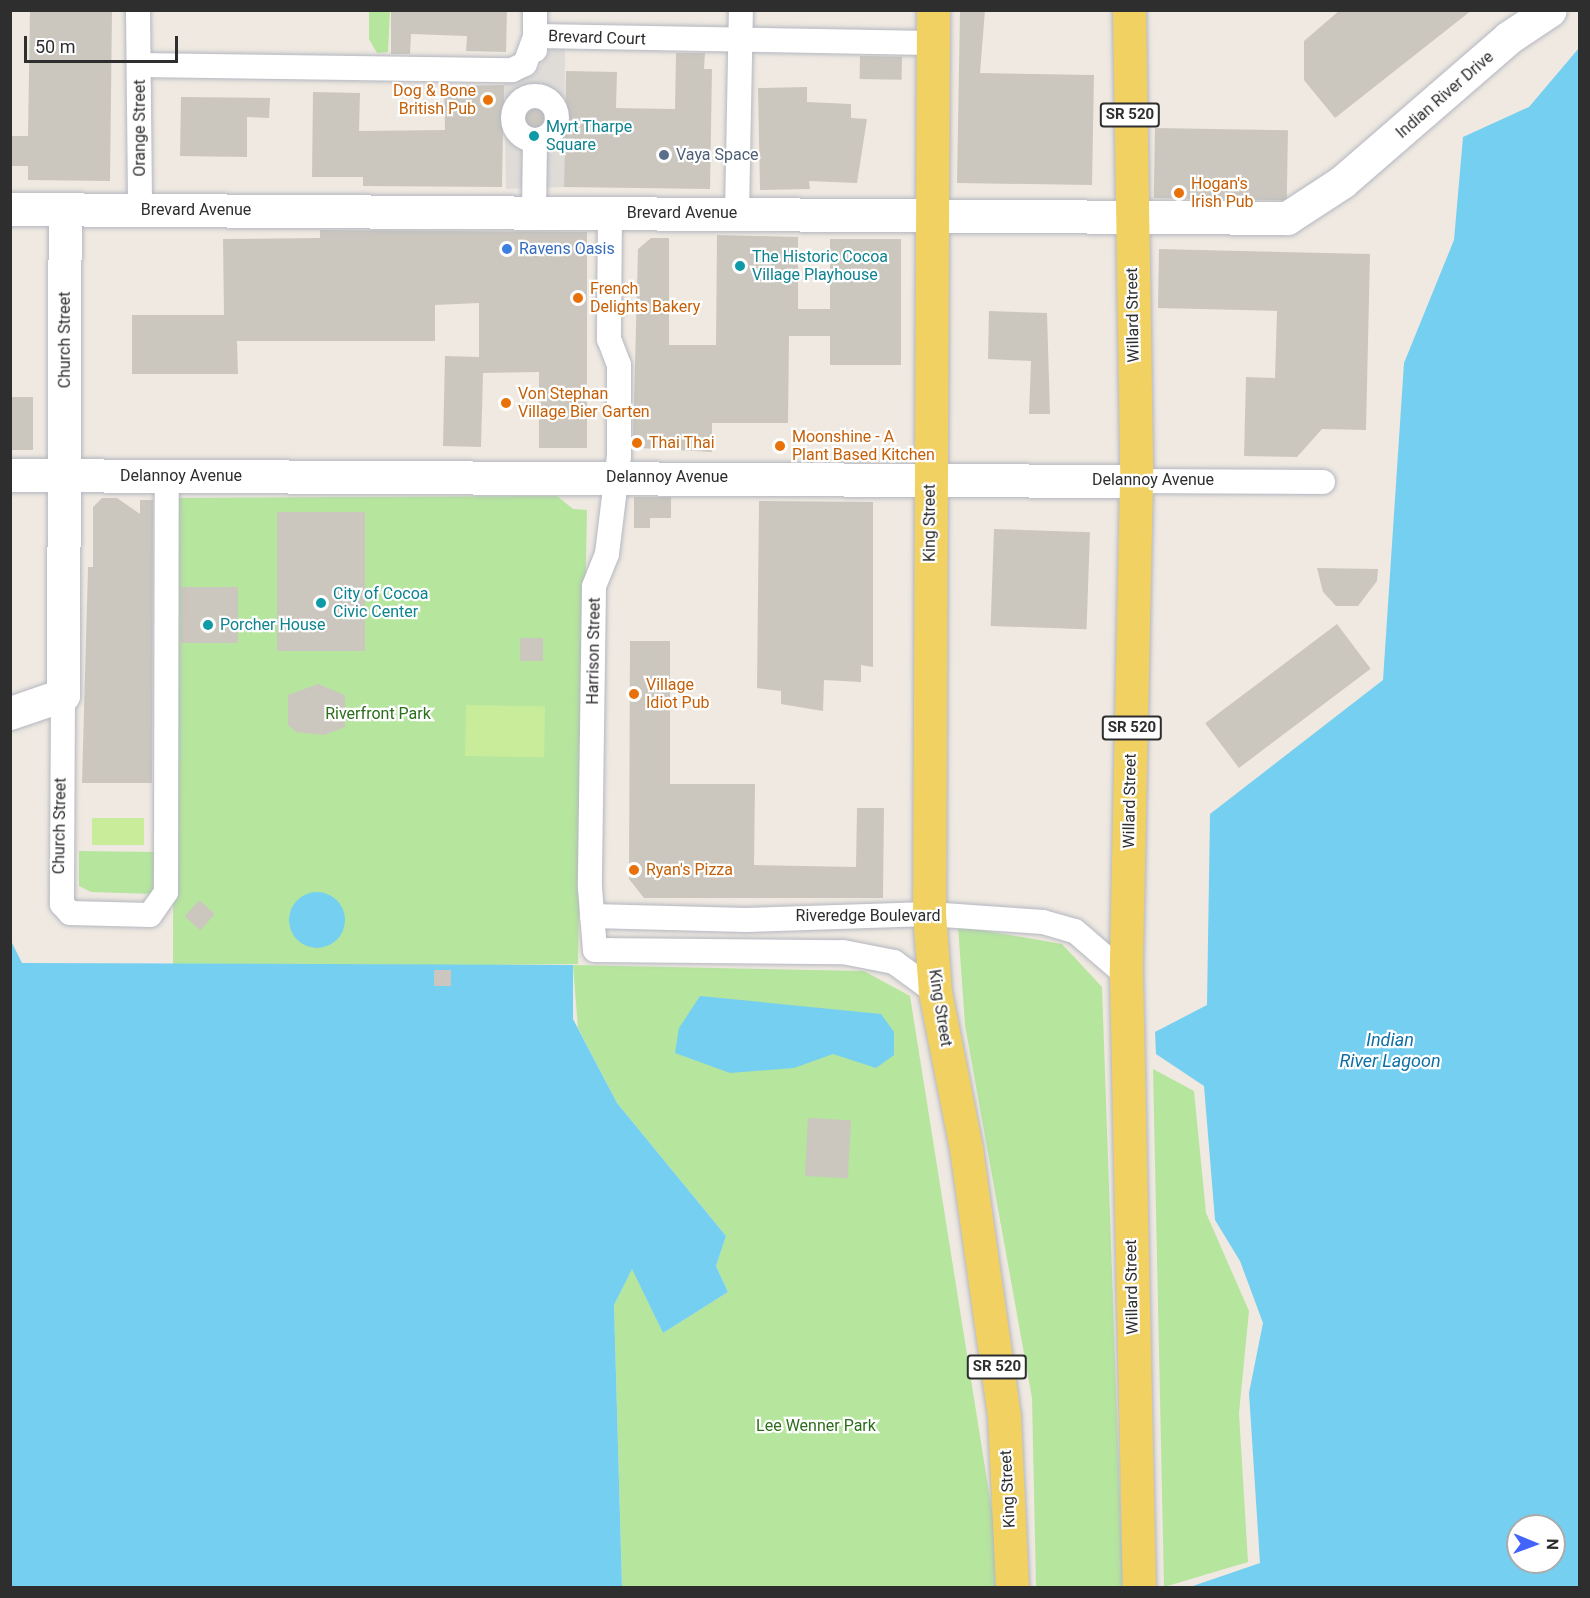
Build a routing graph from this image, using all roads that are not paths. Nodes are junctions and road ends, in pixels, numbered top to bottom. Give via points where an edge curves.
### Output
1 (138, 10) edge
2 (535, 10) edge
3 (741, 10) edge
4 (933, 10) edge
5 (1129, 10) edge
6 (1550, 10) edge
7 (535, 36) junction
8 (740, 41) junction
9 (933, 44) junction
10 (139, 65) junction
11 (1342, 182) joint
12 (10, 209) edge
13 (140, 209) junction
14 (65, 210) junction
15 (534, 213) junction
16 (610, 213) junction
17 (737, 213) junction
18 (932, 217) junction
19 (1132, 219) junction
20 (10, 475) edge
21 (64, 476) junction
22 (167, 476) junction
23 (615, 477) junction
24 (930, 478) junction
25 (1136, 481) junction
26 (1323, 482) dead end
27 (63, 695) junction
28 (10, 713) edge
29 (929, 914) junction
30 (592, 916) junction
31 (1126, 975) junction
32 (935, 992) junction
33 (1012, 1587) edge
34 (1139, 1587) edge

1 - 10 street, Orange Street
2 - 7 street
3 - 8 street
4 - 9 main road, SR 520
5 - 19 main road, Willard Street / SR 520
6 - 11 street, Indian River Drive via 1508,38
7 - 8 street, Brevard Court
7 - 10 street, Brevard Court via 525,64 512,70
7 - 15 street via 534,95 552,103 557,116 553,130 535,140
8 - 9 street, Brevard Court
8 - 17 street
9 - 18 main road, SR 520
10 - 13 street, Orange Street
11 - 19 street, Brevard Avenue via 1287,218
12 - 14 street, Brevard Avenue
13 - 14 street, Brevard Avenue
13 - 15 street, Brevard Avenue
14 - 21 street, Church Street
15 - 16 street, Brevard Avenue
16 - 17 street, Brevard Avenue
16 - 23 street, Harrison Street via 609,339 619,364
17 - 18 street, Brevard Avenue
18 - 19 street, Brevard Avenue
18 - 24 main road, King Street / SR 520
19 - 25 main road, Willard Street / SR 520
20 - 21 street, Delannoy Avenue
21 - 22 street, Delannoy Avenue
21 - 27 street, Church Street
22 - 23 street, Delannoy Avenue
22 - 27 street, Church Street via 166,892 150,915 70,913 62,904
23 - 24 street, Delannoy Avenue
23 - 30 street, Harrison Street via 607,554 594,587
24 - 25 street, Delannoy Avenue
24 - 29 main road, King Street / SR 520
25 - 26 street, Delannoy Avenue
25 - 31 main road, Willard Street / SR 520
27 - 28 street
29 - 30 street, Riveredge Boulevard via 747,920
29 - 31 street, Riveredge Boulevard via 1043,922 1075,931
29 - 32 main road, King Street / SR 520
30 - 32 street, Harrison Street via 595,950 843,952 894,962
31 - 34 main road, Willard Street / SR 520
32 - 33 main road, King Street / SR 520 via 966,1149 1004,1416

